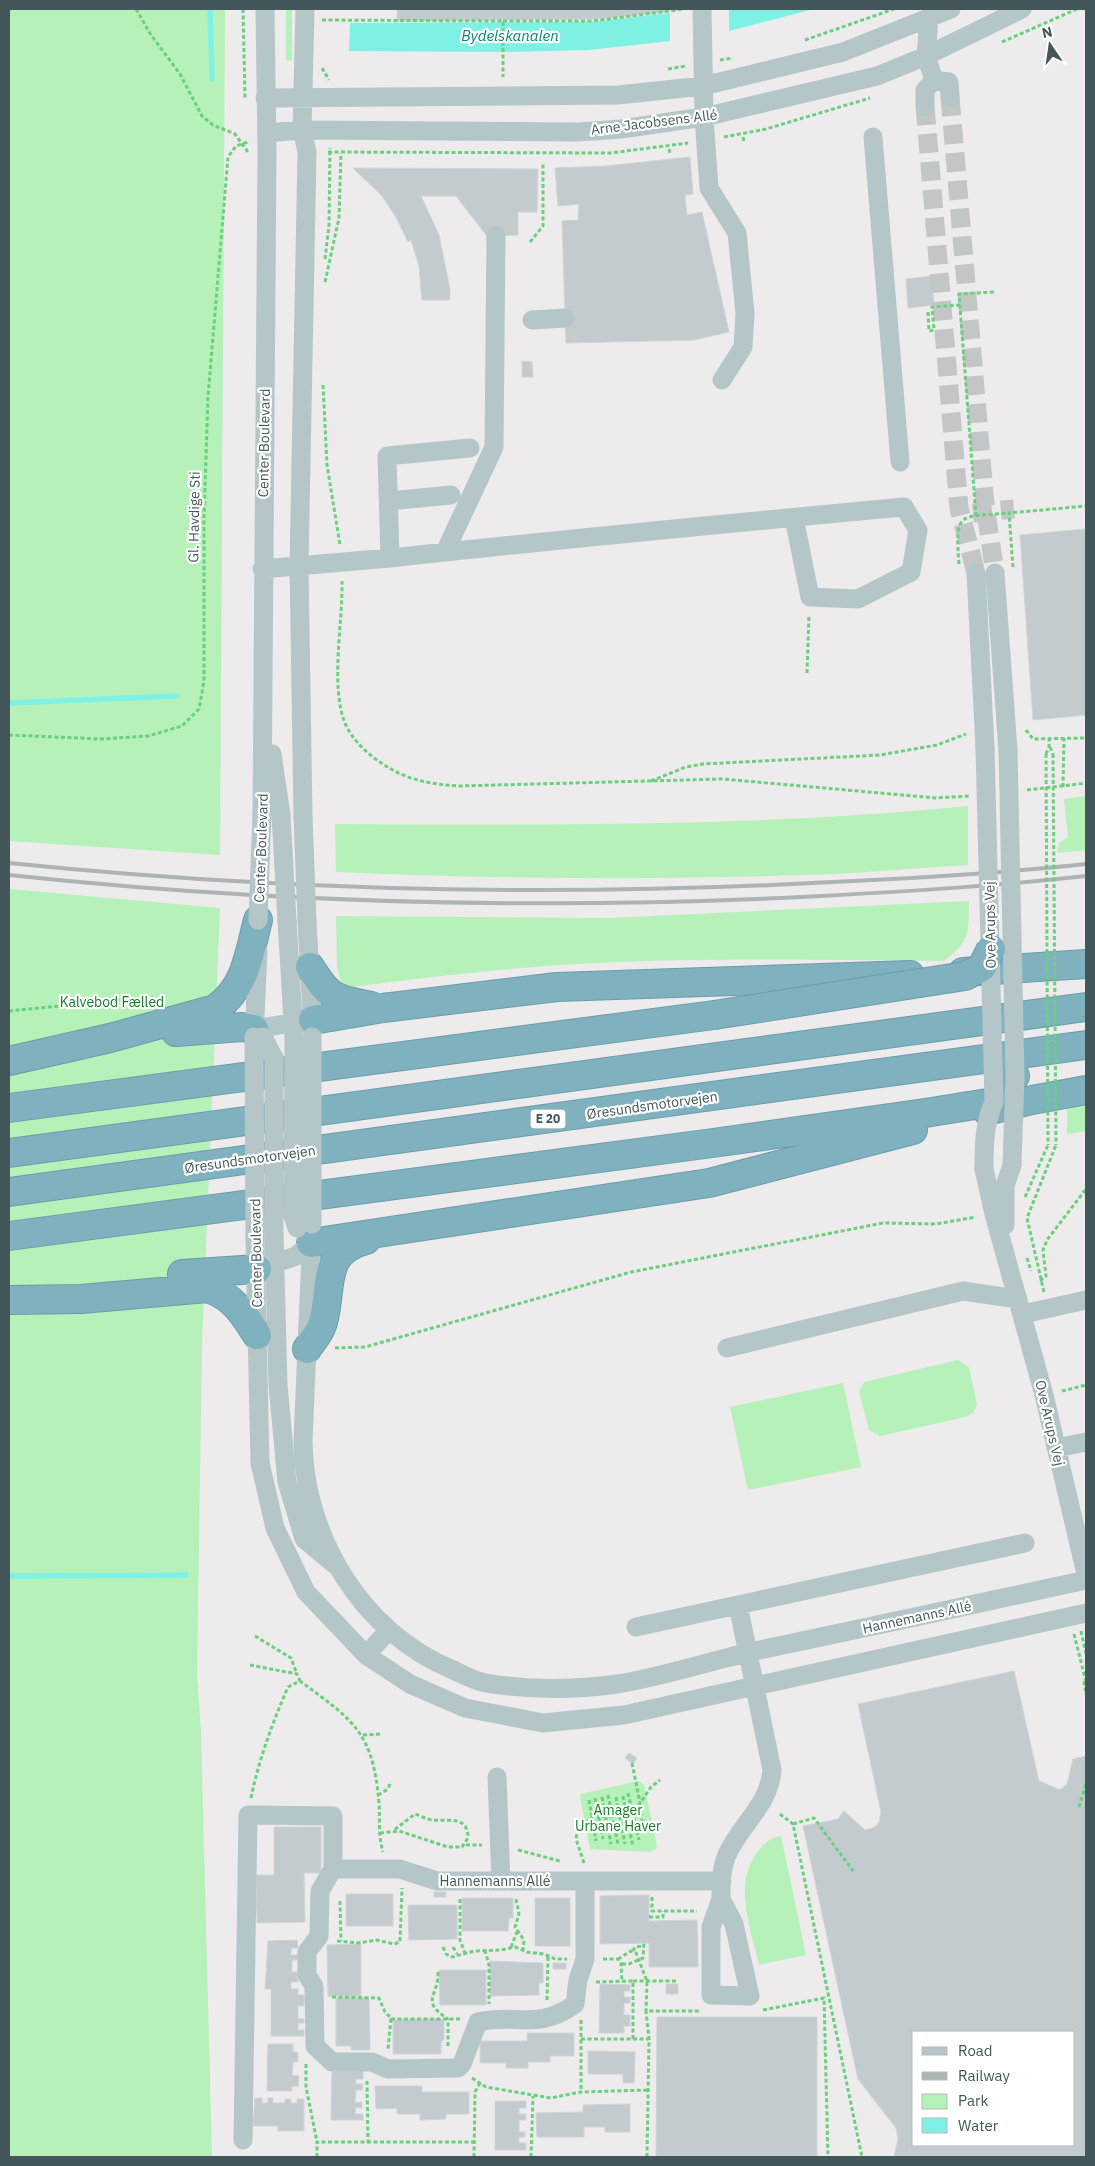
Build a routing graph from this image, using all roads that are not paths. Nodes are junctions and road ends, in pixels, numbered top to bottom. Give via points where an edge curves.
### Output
1 (265, 9) edge
2 (702, 9) edge
3 (951, 9) edge
4 (1022, 9) edge
5 (312, 14) edge
6 (929, 19) junction
7 (926, 56) junction
8 (934, 80) junction
9 (703, 86) junction
10 (266, 89) junction
11 (303, 89) junction
12 (950, 97) tunnel mouth
13 (925, 106) tunnel mouth
14 (704, 117) junction
15 (302, 130) junction
16 (259, 137) junction
17 (873, 137) dead end
18 (496, 235) dead end
19 (565, 318) dead end
20 (532, 320) dead end
21 (722, 380) dead end
22 (470, 448) dead end
23 (900, 462) dead end
24 (451, 495) dead end
25 (389, 501) junction
26 (794, 518) junction
27 (444, 552) junction
28 (390, 558) junction
29 (299, 566) junction
30 (262, 569) junction
31 (968, 569) tunnel mouth
32 (1004, 571) tunnel mouth
33 (264, 698) junction
34 (258, 920) junction
35 (991, 949) junction
36 (1086, 964) edge
37 (310, 967) junction
38 (1086, 1007) edge
39 (383, 1008) junction
40 (303, 1029) junction
41 (257, 1034) junction
42 (110, 1038) junction
43 (1086, 1045) edge
44 (9, 1061) edge
45 (1015, 1076) junction
46 (1086, 1090) edge
47 (994, 1102) junction
48 (9, 1108) edge
49 (9, 1153) edge
50 (9, 1192) edge
51 (416, 1228) junction
52 (307, 1232) junction
53 (9, 1236) edge
54 (267, 1266) junction
55 (1011, 1273) junction
56 (9, 1284) edge
57 (9, 1300) edge
58 (1086, 1300) edge
59 (1020, 1307) junction
60 (257, 1335) junction
61 (727, 1348) dead end
62 (307, 1349) junction
63 (1086, 1442) edge
64 (1056, 1448) junction
65 (1025, 1543) dead end
66 (337, 1567) junction
67 (1086, 1574) edge
68 (1086, 1580) edge
69 (738, 1605) junction
70 (1086, 1613) edge
71 (636, 1627) dead end
72 (389, 1630) junction
73 (748, 1653) junction
74 (366, 1655) junction
75 (755, 1685) junction
76 (498, 1777) dead end
77 (340, 1869) junction
78 (508, 1881) junction
79 (585, 1881) junction
80 (721, 1890) junction
81 (243, 2140) dead end

1 - 10 street, Center Boulevard
2 - 9 street
3 - 6 street
4 - 7 street, Arne Jacobsens Allé
5 - 11 street
6 - 7 street
6 - 9 street via 843,52
7 - 8 street
7 - 14 street, Arne Jacobsens Allé via 877,76
8 - 12 street via 949,82
8 - 13 street via 925,90
9 - 11 street via 618,94
9 - 14 street
10 - 11 street
10 - 16 street, Center Boulevard
11 - 15 street
14 - 15 street, Arne Jacobsens Allé via 578,132
14 - 21 street via 709,188 736,233 745,313 743,347
15 - 16 street, Arne Jacobsens Allé
15 - 29 street via 307,152
16 - 30 street, Center Boulevard
17 - 23 street
18 - 27 street via 494,447
19 - 20 street
22 - 25 street via 387,456
24 - 25 street
25 - 28 street
26 - 26 street via 904,507 918,530 911,572 858,599 810,597
26 - 27 street
27 - 28 street
28 - 29 street
29 - 30 street
29 - 37 street, bridge via 303,816
30 - 33 street, Center Boulevard
31 - 35 street, Ove Arups Vej, bridge via 986,748
32 - 45 street, Ove Arups Vej, bridge
33 - 34 street, Center Boulevard, bridge
33 - 40 street, bridge via 281,815 287,921
34 - 41 street, Center Boulevard
34 - 42 highway via 242,980 229,999 215,1009
35 - 47 street, Ove Arups Vej, bridge
35 - 48 highway, bridge via 982,967 965,976 714,1015
36 - 39 highway via 818,979 557,987
37 - 39 highway via 325,990 339,999
37 - 40 street
38 - 49 highway
39 - 40 highway
40 - 41 street
40 - 52 street, bridge
41 - 42 highway via 242,1027
41 - 54 street, Center Boulevard, bridge via 255,1238
41 - 54 street, bridge via 274,1058 274,1234
42 - 44 highway
43 - 50 highway, Øresundsmotorvejen / E 20
45 - 47 highway, bridge
45 - 55 street, Ove Arups Vej, bridge via 1012,1165 1005,1186 1003,1211
46 - 51 highway via 1032,1100 709,1182
47 - 53 highway via 713,1143
47 - 55 street, Ove Arups Vej, bridge via 986,1120 984,1169
51 - 52 highway
51 - 62 highway via 361,1242 342,1251 331,1266 323,1324
52 - 54 street via 296,1256
52 - 62 street
54 - 56 highway
54 - 60 street, Center Boulevard
54 - 66 street via 287,1482 304,1539
55 - 59 street, Ove Arups Vej
57 - 60 highway via 207,1288 222,1293 240,1310
58 - 59 street via 1052,1308
59 - 61 street via 963,1291
59 - 64 street, Ove Arups Vej
60 - 74 street, Center Boulevard via 260,1463 275,1528 306,1592
62 - 66 street via 303,1455 312,1510
63 - 64 street
64 - 67 street, Ove Arups Vej
65 - 69 street
66 - 72 street via 364,1605
68 - 73 street, Hannemanns Allé
69 - 71 street
69 - 73 street
70 - 75 street
72 - 73 street, Hannemanns Allé via 428,1659 483,1683 544,1689 618,1684
72 - 74 street
73 - 75 street
74 - 75 street via 410,1684 466,1708 543,1723 624,1715
75 - 80 street via 771,1761 771,1779 763,1802 727,1856
76 - 78 street via 500,1847
77 - 78 street, Hannemanns Allé via 408,1870 432,1881
77 - 79 street via 320,1891 319,1935 307,1952 307,1975 314,1986 315,2046 332,2062 374,2062 388,2069 460,2067 476,2024 488,2020 547,2019 573,2006 585,1960
77 - 81 street via 333,1816 248,1815
78 - 79 street, Hannemanns Allé
79 - 80 street, Hannemanns Allé
80 - 80 street via 711,1927 711,1995 750,1996 734,1924

